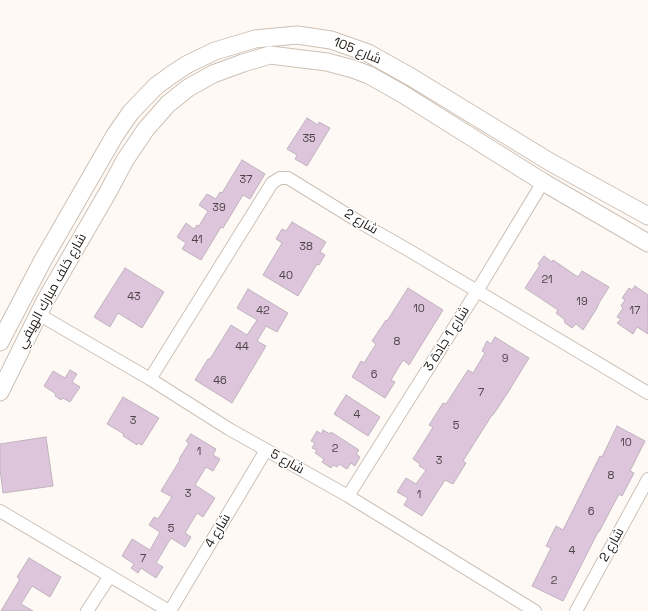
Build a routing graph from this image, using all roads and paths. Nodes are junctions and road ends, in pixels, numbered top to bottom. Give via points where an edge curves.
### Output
1 (411, 77) junction
2 (401, 93) junction
3 (88, 182) junction
4 (543, 182) junction
5 (108, 192) junction
6 (648, 216) edge
7 (648, 243) edge
8 (477, 291) junction
9 (38, 314) junction
10 (0, 342) edge
11 (150, 379) junction
12 (0, 392) edge
13 (648, 393) edge
14 (266, 450) junction
15 (648, 479) edge
16 (348, 496) junction
17 (0, 511) edge
18 (110, 576) junction
19 (88, 611) edge
20 (169, 611) edge
21 (535, 611) edge
22 (576, 611) edge

1 - 2 street via 401,84
1 - 3 street, شارع 105 via 368,53 331,40 297,35 255,39 215,51 188,64 156,86 131,112
1 - 6 street, شارع 105 via 550,162
2 - 4 street, شارع 105
2 - 5 street, شارع 105 via 364,73 327,62 270,55 243,63 213,74 188,88 168,104 146,129
3 - 5 street via 101,182
3 - 10 street, شارع خلف مبارك الهيفي
4 - 7 street, شارع 105
4 - 8 street, شارع 1 جادة 3
5 - 9 street, شارع خلف مبارك الهيفي
8 - 11 street, شارع 2 via 288,178 280,178 272,183
8 - 13 street, شارع 2
8 - 16 street, شارع 1 جادة 3
9 - 11 street, شارع 5
9 - 12 street, شارع خلف مبارك الهيفي
11 - 14 street, شارع 5
14 - 16 street, شارع 5
14 - 20 street, شارع 4
15 - 22 street, شارع 2
16 - 21 street, شارع 5
17 - 18 street
18 - 19 street
18 - 20 street

